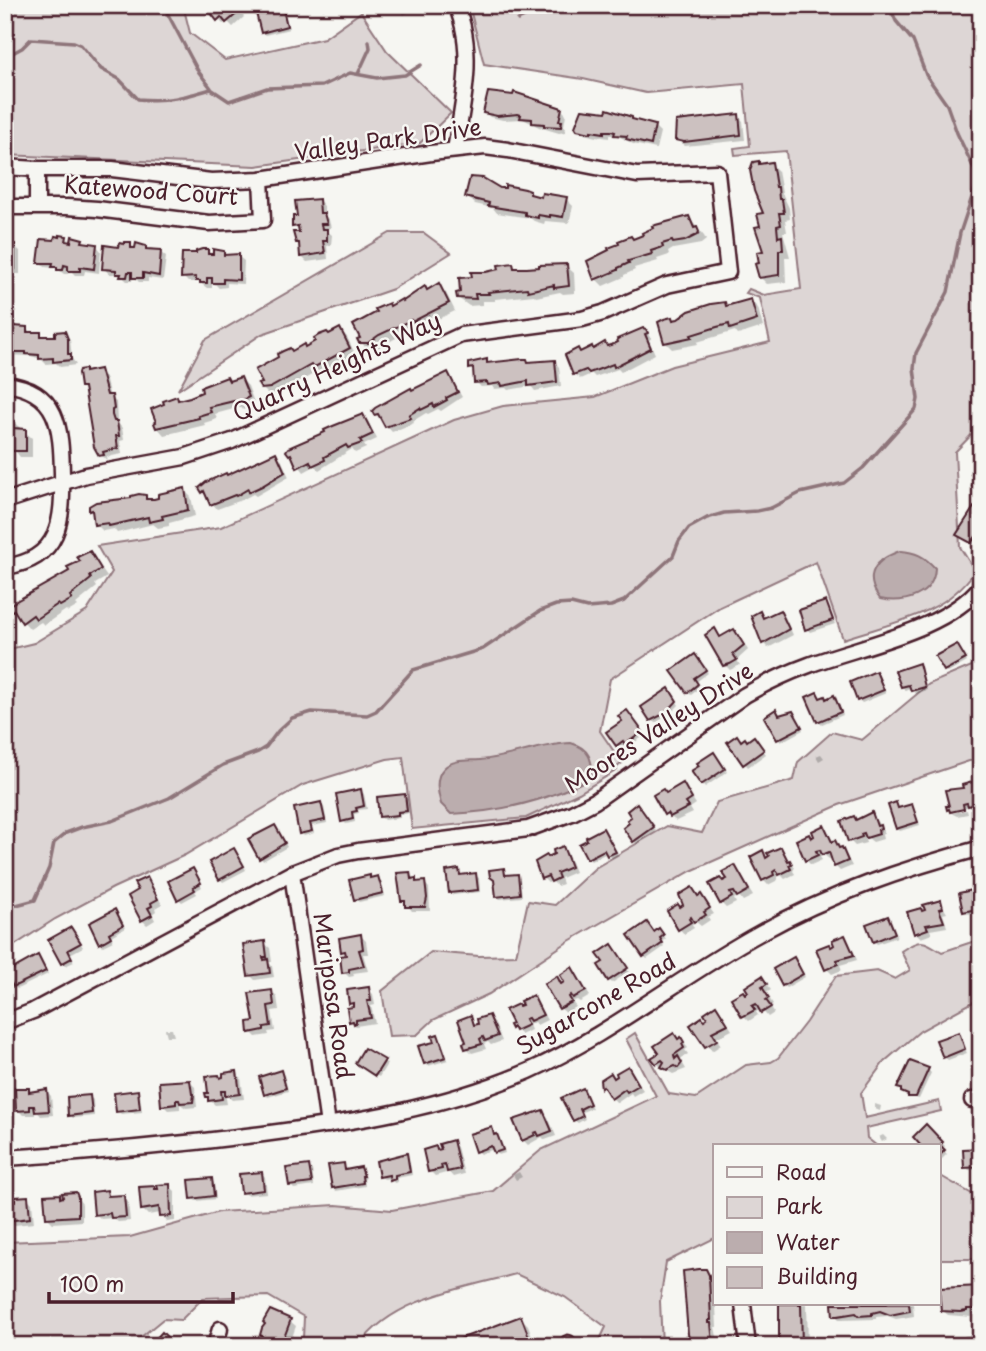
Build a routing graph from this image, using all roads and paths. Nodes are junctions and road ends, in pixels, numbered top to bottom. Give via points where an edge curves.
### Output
1 (456, 5) edge
2 (454, 150) junction
3 (5, 167) edge
4 (37, 169) junction
5 (261, 179) junction
6 (37, 206) junction
7 (5, 207) edge
8 (728, 272) joint
9 (5, 384) edge
10 (62, 483) junction
11 (5, 501) edge
12 (5, 567) edge
13 (981, 586) edge
14 (981, 848) edge
15 (292, 873) junction
16 (5, 1022) edge
17 (328, 1125) junction
18 (5, 1158) edge
19 (743, 1306) edge
20 (220, 1329) dead end
21 (981, 1345) edge
22 (215, 1346) edge
23 (748, 1346) edge
24 (966, 1346) edge

1 - 2 street via 467,68
2 - 5 street, Valley Park Drive
2 - 8 street, Valley Park Drive via 508,150 637,175 718,172
3 - 4 street, Valley Park Drive
4 - 5 street, Valley Park Drive via 113,169 211,181
4 - 6 street, Katewood Court
5 - 6 street, Katewood Court via 263,220 209,223
6 - 7 street, Katewood Court
8 - 10 street, Quarry Heights Way via 667,285 582,319 461,335 219,445
9 - 10 street via 28,389 54,412 61,440
10 - 11 street, Quarry Heights Way
10 - 12 street via 63,509 54,539 32,560
13 - 15 street, Moores Valley Drive via 934,621 766,683 572,813 517,831 338,855
14 - 17 street, Sugarcone Road via 883,876 795,914 577,1047 531,1070 421,1108
15 - 16 street, Moores Valley Drive
15 - 17 street, Mariposa Road
17 - 18 street, Sugarcone Road via 142,1148
19 - 23 street
20 - 22 street
21 - 24 street

